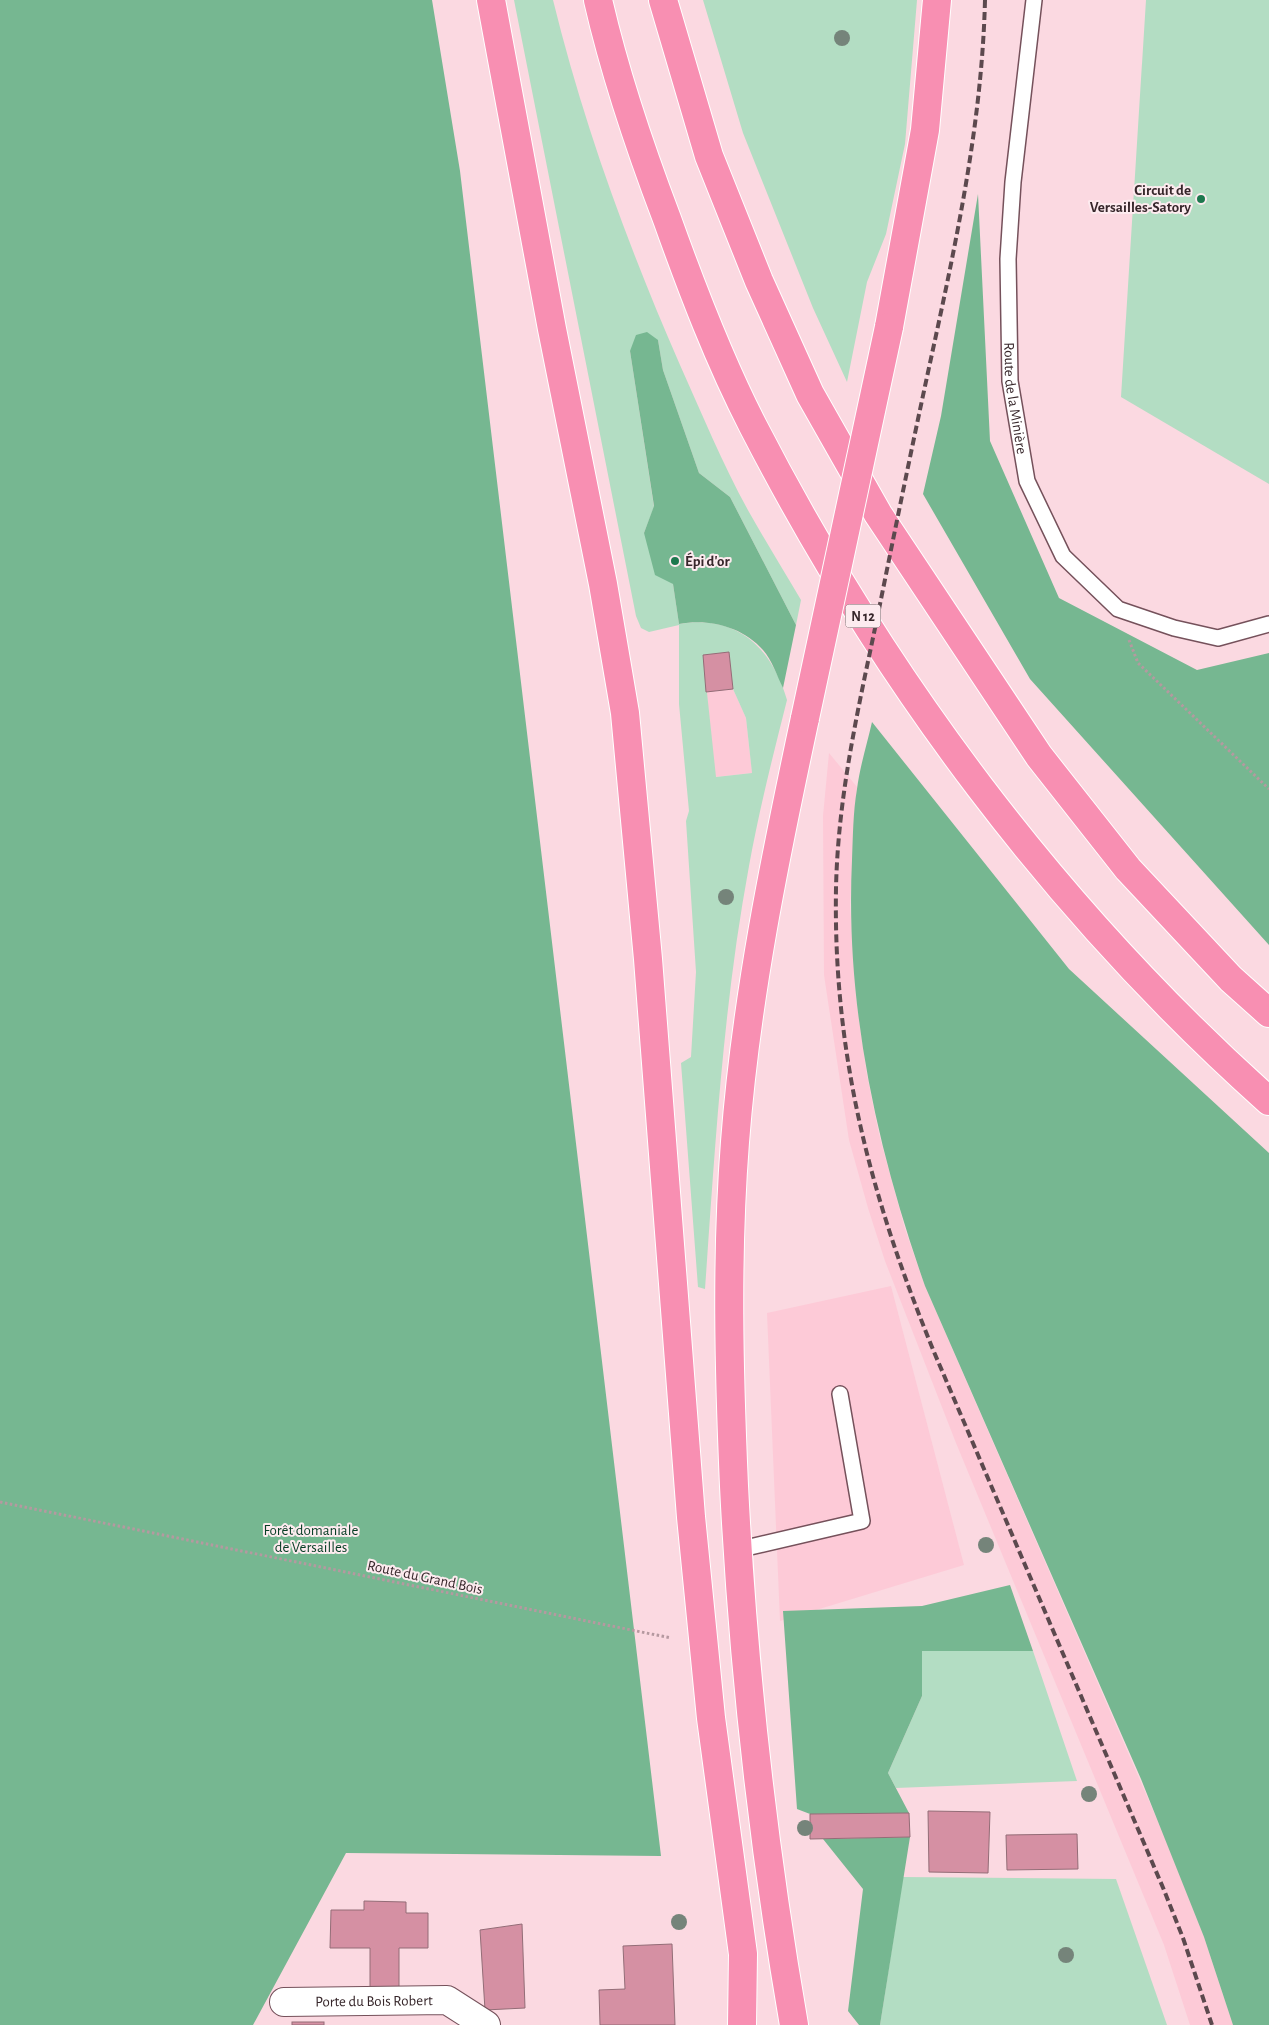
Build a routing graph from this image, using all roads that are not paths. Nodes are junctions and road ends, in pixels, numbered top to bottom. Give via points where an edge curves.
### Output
1 (491, 0) edge
2 (598, 0) edge
3 (663, 0) edge
4 (937, 0) edge
5 (1034, 0) edge
6 (1269, 624) edge
7 (1269, 1013) edge
8 (1269, 1101) edge
9 (840, 1394) dead end
10 (738, 1550) junction
11 (284, 2002) dead end
12 (486, 2025) edge
13 (742, 2025) edge
14 (794, 2025) edge

1 - 13 highway via 625,713 648,959 691,1517 711,1718 743,1954
2 - 8 highway, N 12 via 648,170 693,291 752,423 809,528 899,673 990,802 1080,912 1172,1010
3 - 7 highway via 709,156 759,281 810,394 878,514 1039,756 1128,869 1231,980
4 - 10 highway, bridge via 925,130 889,327 760,939 748,1013 735,1142 728,1342
5 - 6 lane, Route de la Minière via 1012,182 1008,259 1010,381 1027,481 1063,556 1118,609 1174,628 1218,638
9 - 10 lane via 862,1521
10 - 14 highway via 739,1589 770,1877
11 - 12 street, Porte du Bois Robert via 447,2000

